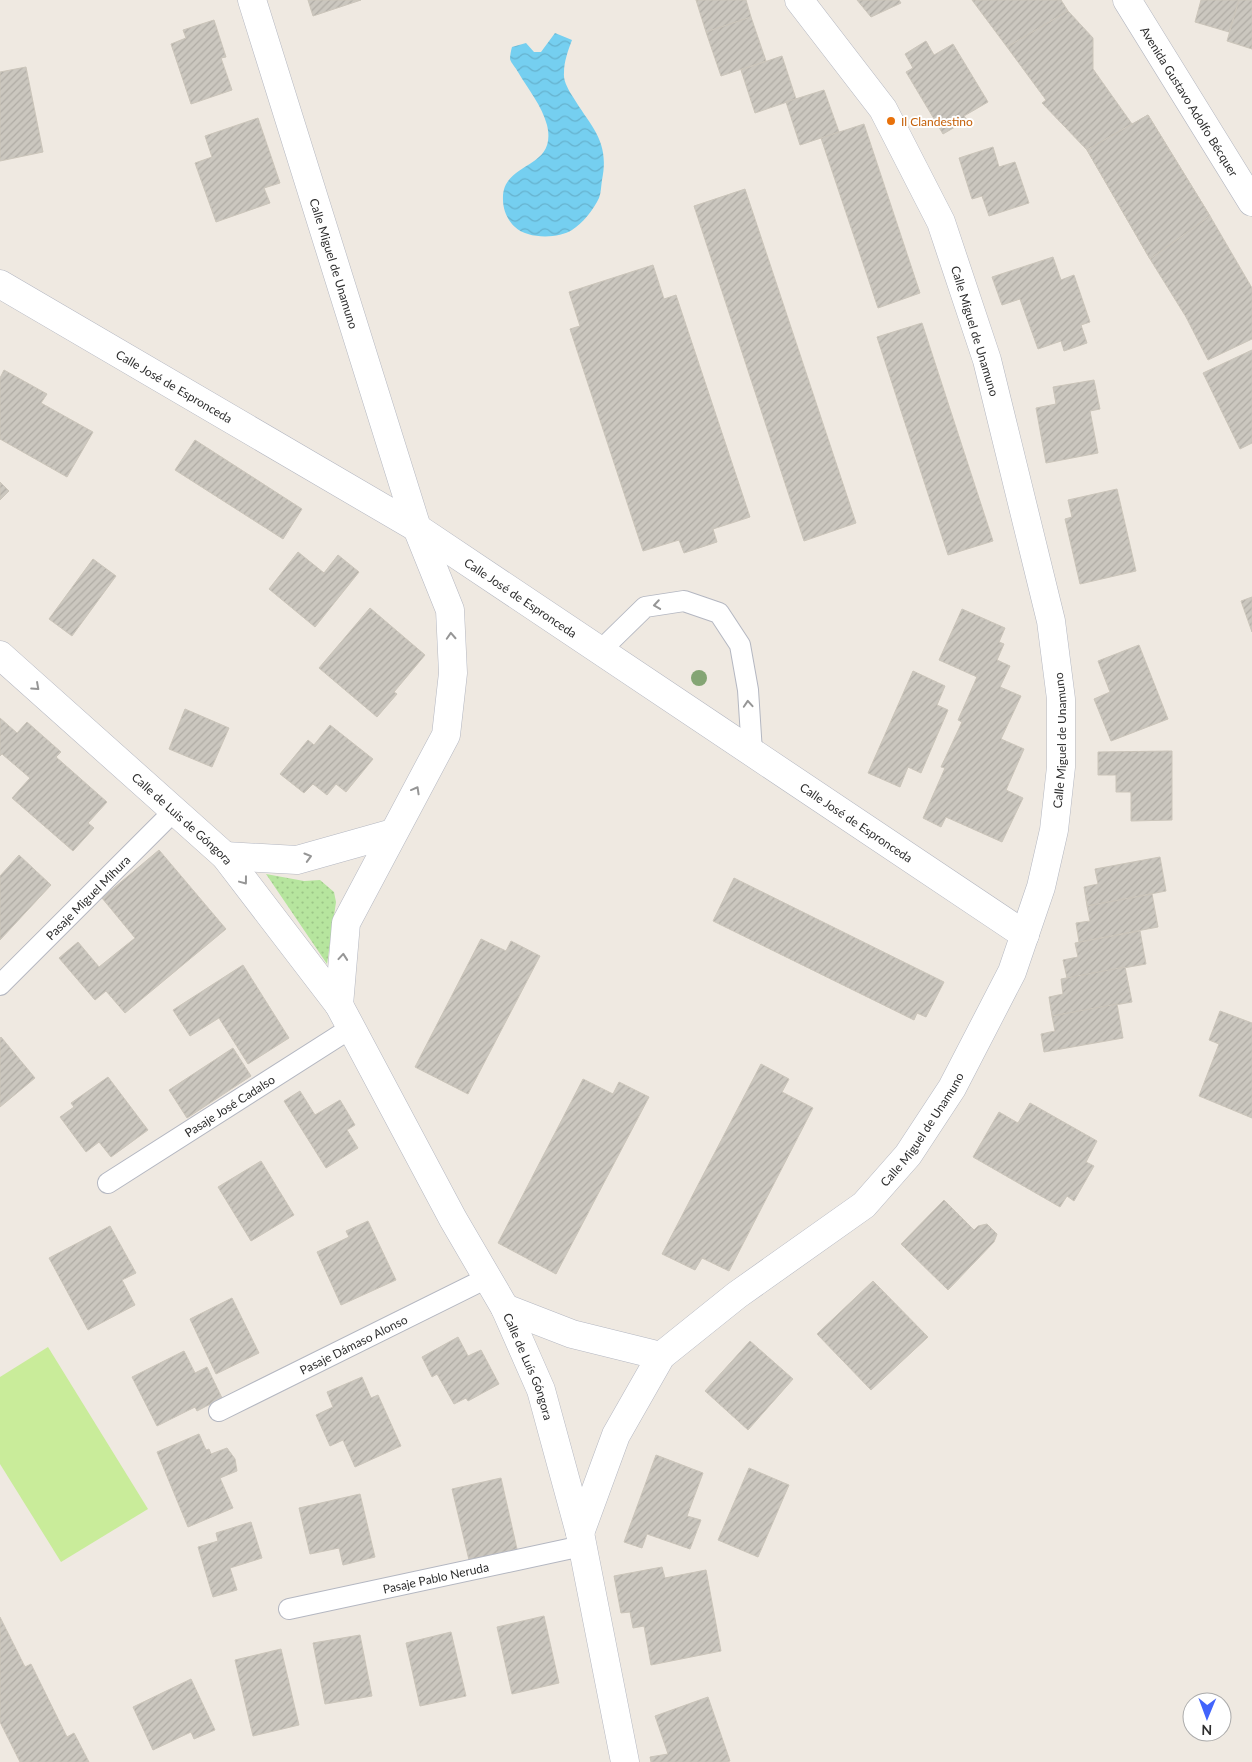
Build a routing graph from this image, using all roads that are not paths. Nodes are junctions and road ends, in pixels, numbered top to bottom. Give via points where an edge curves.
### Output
1 (252, 0) edge
2 (799, 0) edge
3 (1127, 0) edge
4 (1252, 202) edge
5 (0, 284) edge
6 (417, 528) junction
7 (600, 651) junction
8 (0, 655) edge
9 (752, 752) junction
10 (174, 810) junction
11 (393, 833) junction
12 (225, 856) junction
13 (1025, 935) junction
14 (0, 985) edge
15 (345, 1017) junction
16 (108, 1183) dead end
17 (487, 1278) junction
18 (505, 1308) junction
19 (661, 1356) junction
20 (219, 1411) dead end
21 (581, 1539) junction
22 (289, 1610) dead end
23 (625, 1762) edge

1 - 6 street, Calle Miguel de Unamuno
2 - 13 street, Calle Miguel de Unamuno via 883,109 941,222 987,360 1051,620 1061,700 1061,767 1054,830 1041,887
3 - 4 street, Avenida Gustavo Adolfo Bécquer
5 - 6 street, Calle José de Espronceda
6 - 7 street, Calle José de Espronceda
11 -> 6 street, Calle Miguel de Unamuno via 446,735 453,673 450,610
7 - 9 street, Calle José de Espronceda
9 -> 7 lane via 748,690 740,645 719,613 684,600 645,607
8 -> 10 street, Calle de Luis de Góngora
9 - 13 street, Calle José de Espronceda
10 - 12 street, Calle de Luis de Góngora
10 - 14 lane, Pasaje Miguel Mihura
12 -> 11 street via 297,860
15 -> 11 street, Calle Miguel de Unamuno via 346,923
12 -> 15 street, Calle de Luis de Góngora
13 - 19 street, Calle Miguel de Unamuno via 1012,972 952,1088 908,1155 864,1205 737,1295
15 - 16 lane, Pasaje José Cadalso
15 - 17 street, Calle de Luís Góngora
17 - 18 street, Calle de Luís Góngora
17 - 20 lane, Pasaje Dámaso Alonso
18 - 19 street via 572,1334
18 - 21 street, Calle de Luís Góngora via 541,1390
19 - 21 street via 616,1435
21 - 22 lane, Pasaje Pablo Neruda
21 - 23 street, Calle de Luís Góngora

